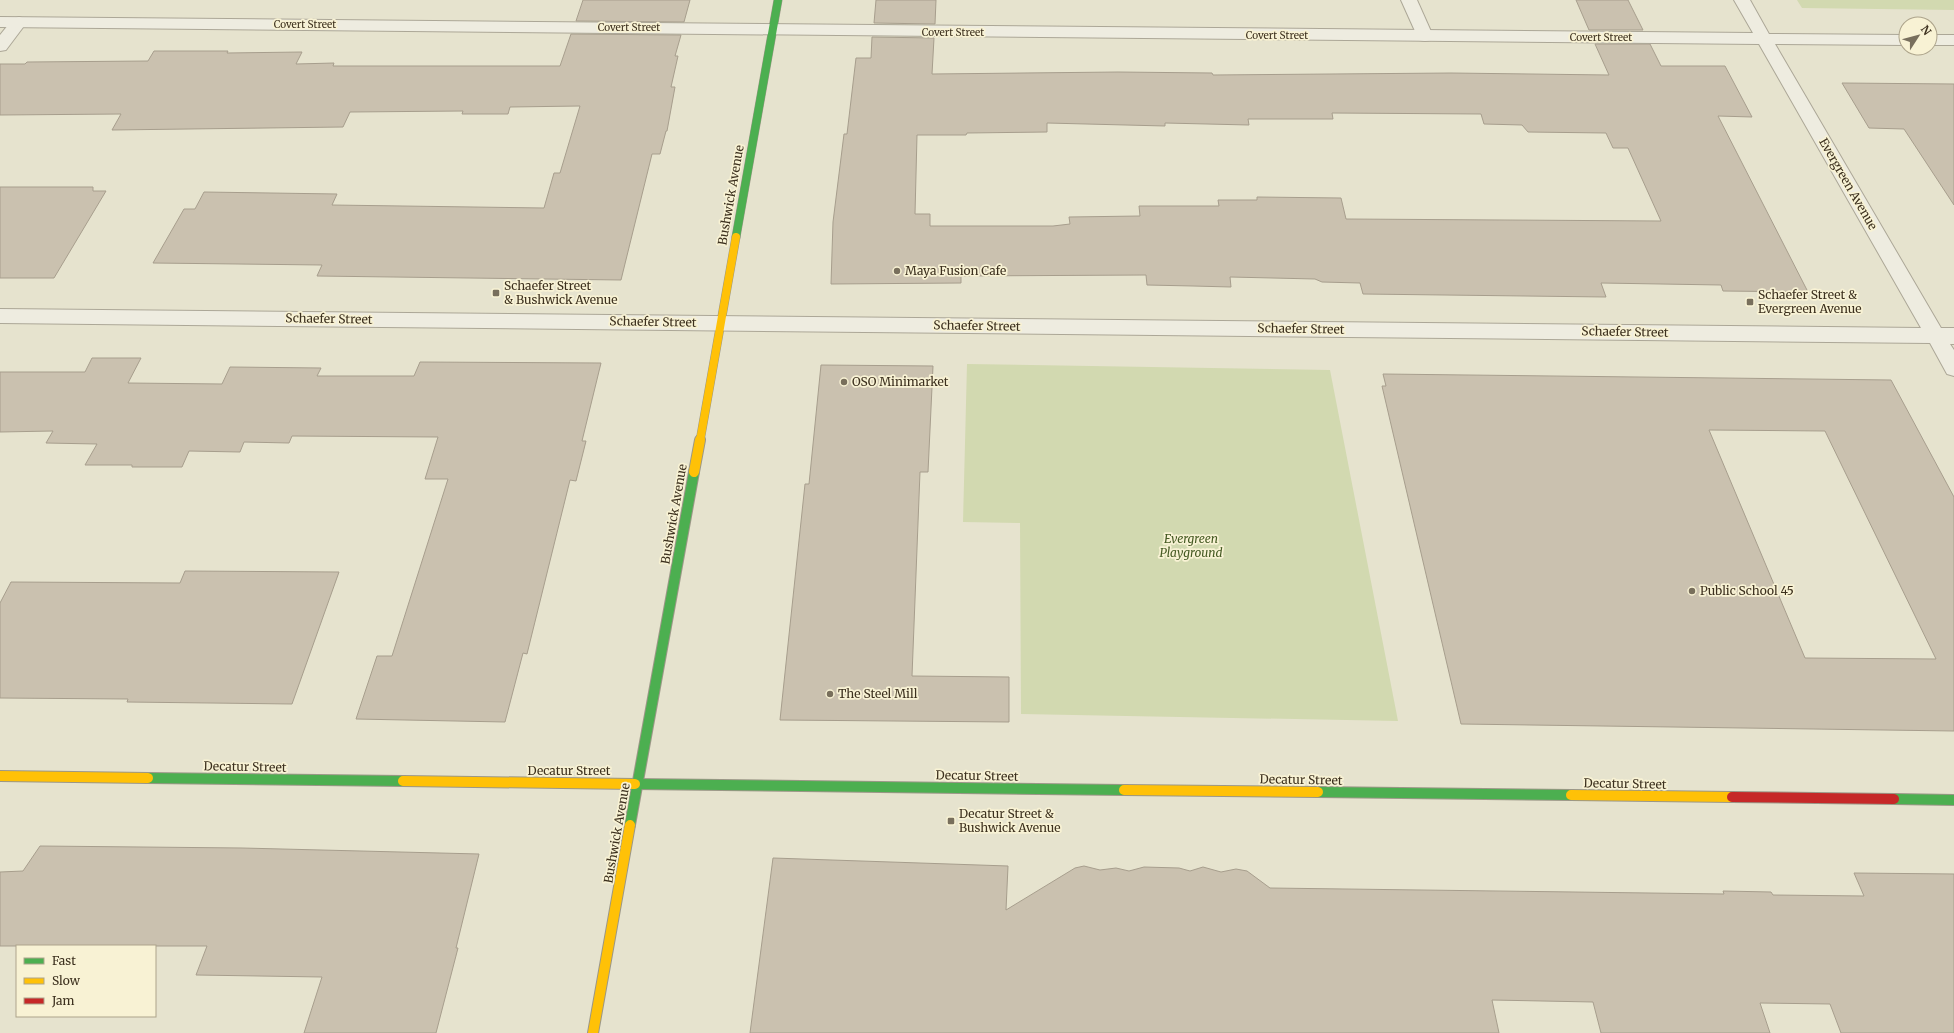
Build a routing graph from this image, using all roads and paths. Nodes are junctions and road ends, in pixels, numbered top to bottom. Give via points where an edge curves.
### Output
1 (778, 0) edge
2 (1409, 0) edge
3 (1742, 0) edge
4 (0, 22) edge
5 (19, 22) junction
6 (772, 30) junction
7 (1425, 36) junction
8 (1764, 39) junction
9 (1898, 40) edge
10 (1938, 40) edge
11 (1954, 40) edge
12 (0, 46) edge
13 (0, 316) edge
14 (720, 323) junction
15 (1945, 336) edge
16 (1954, 368) edge
17 (0, 776) edge
18 (638, 783) junction
19 (1954, 800) edge
20 (593, 1033) edge

1 - 6 street, Bushwick Avenue
2 - 7 street
3 - 8 street, Evergreen Avenue
4 - 5 street, Covert Street
5 - 6 street, Covert Street
5 - 12 street
6 - 7 street, Covert Street
6 - 14 street, Bushwick Avenue
7 - 8 street, Covert Street
8 - 9 street, Covert Street
8 - 15 street, Evergreen Avenue
10 - 11 street
13 - 14 street, Schaefer Street
14 - 15 street, Schaefer Street
14 - 18 street, Bushwick Avenue
15 - 16 street, Evergreen Avenue
17 - 18 street, Decatur Street
18 - 19 street, Decatur Street
18 - 20 street, Bushwick Avenue

